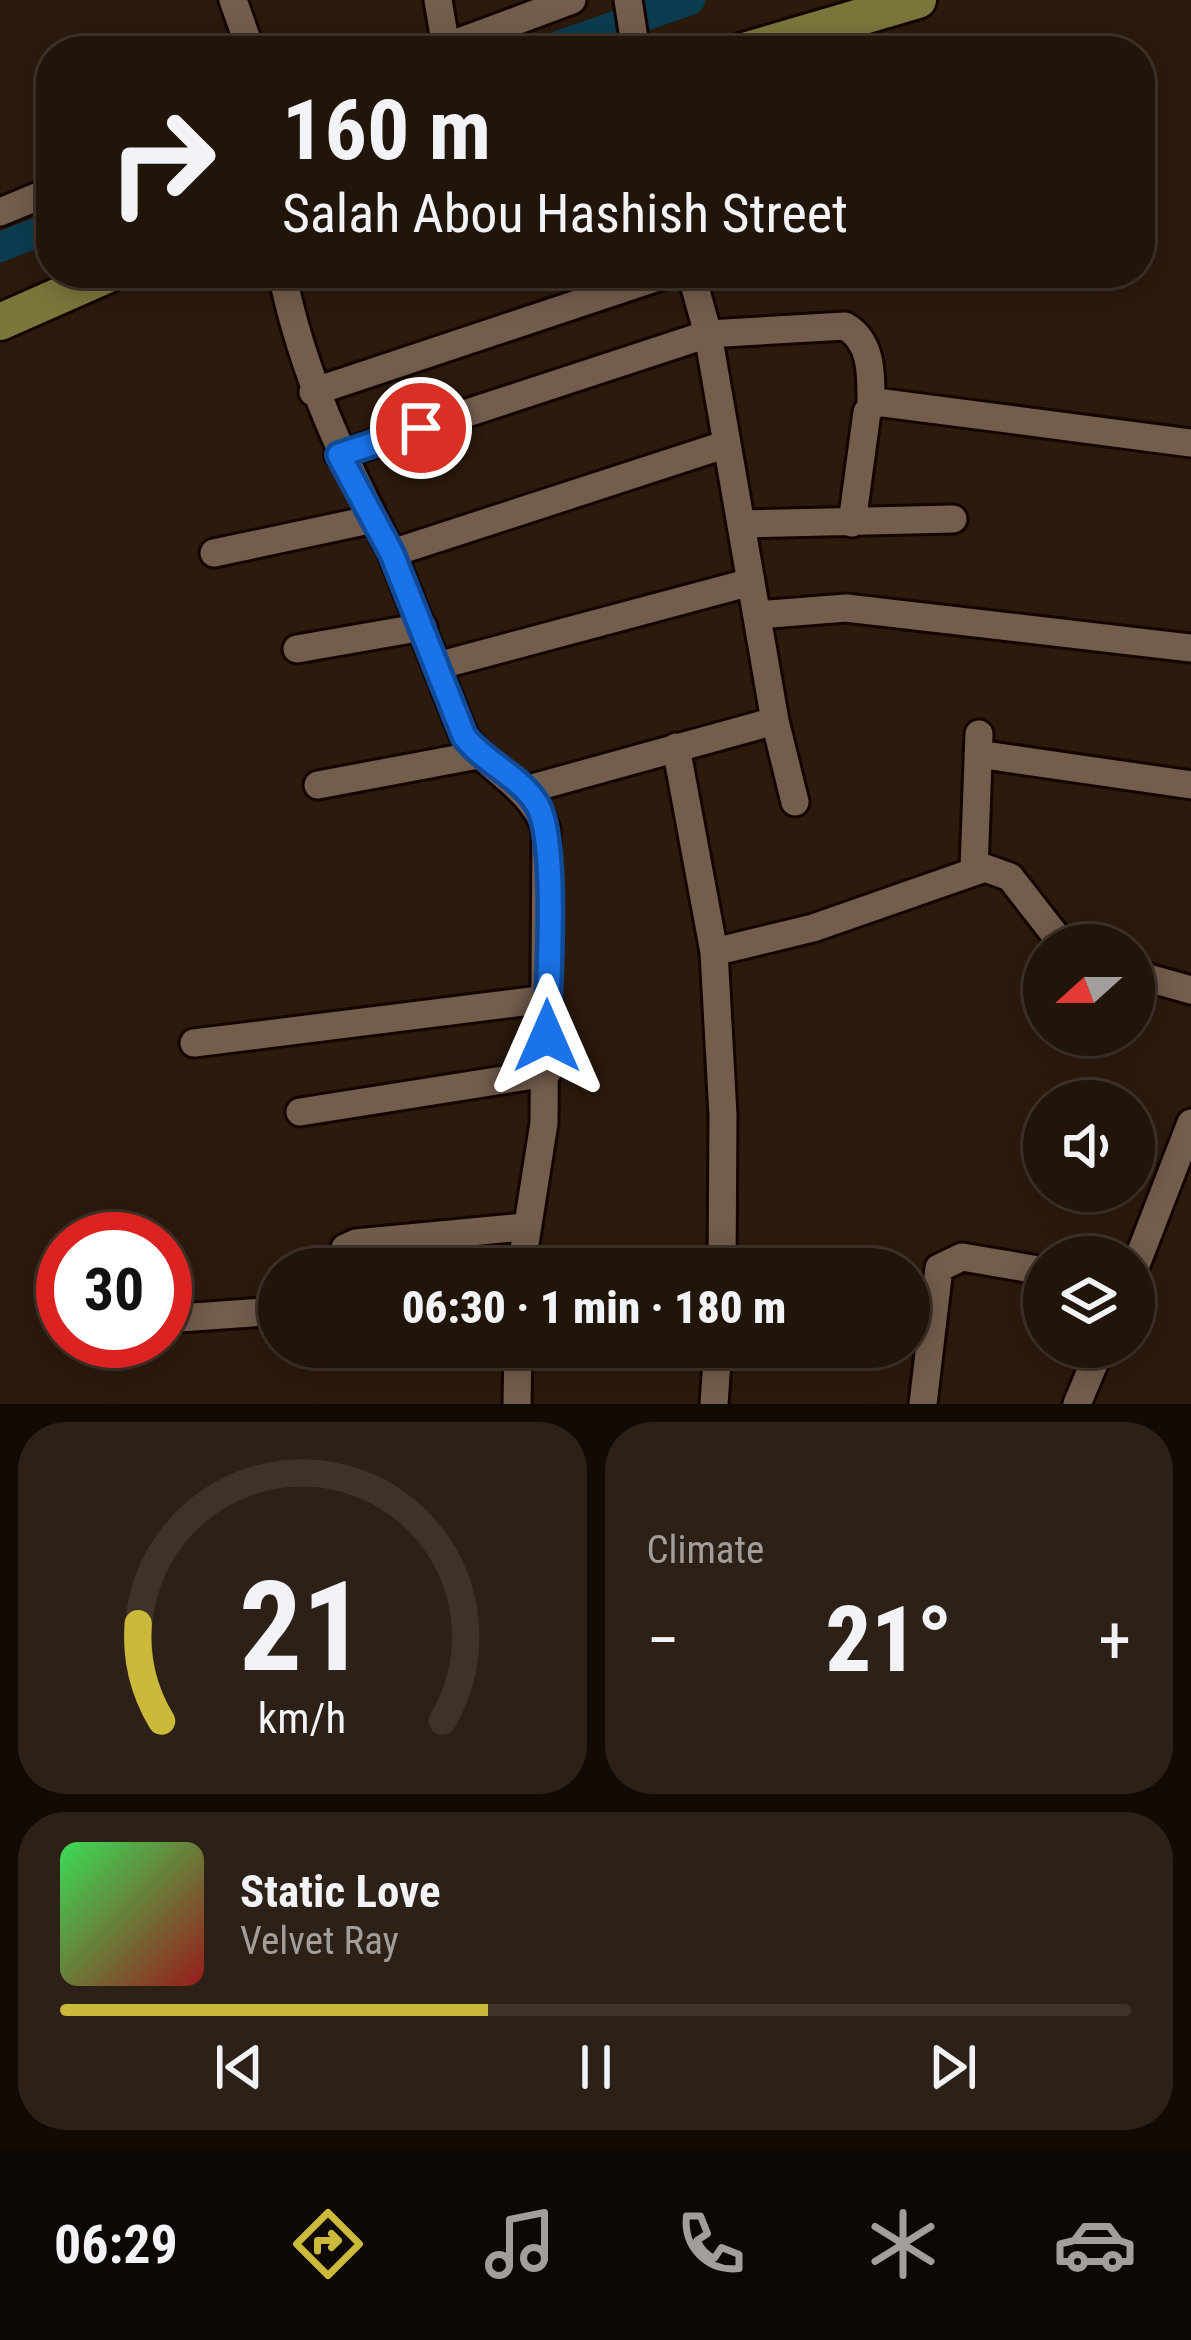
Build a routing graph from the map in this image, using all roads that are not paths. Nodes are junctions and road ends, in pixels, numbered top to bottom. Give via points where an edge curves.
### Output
1 (232, 0) edge
2 (438, 0) edge
3 (572, 0) edge
4 (918, 0) edge
5 (628, 1) edge
6 (535, 6) edge
7 (245, 36) edge
8 (439, 36) edge
9 (469, 36) edge
10 (634, 36) edge
11 (795, 36) edge
12 (36, 197) edge
13 (0, 212) edge
14 (77, 288) edge
15 (286, 288) edge
16 (625, 288) edge
17 (695, 288) edge
18 (0, 322) edge
19 (708, 334) junction
20 (313, 392) junction
21 (871, 405) junction
22 (1191, 443) edge
23 (727, 444) junction
24 (339, 455) junction
25 (374, 518) junction
26 (953, 519) dead end
27 (852, 523) junction
28 (742, 524) junction
29 (214, 553) dead end
30 (392, 554) junction
31 (751, 582) junction
32 (757, 615) junction
33 (423, 628) junction
34 (1191, 648) edge
35 (297, 649) dead end
36 (437, 666) junction
37 (775, 721) junction
38 (676, 747) junction
39 (478, 755) junction
40 (318, 784) dead end
41 (1191, 785) edge
42 (525, 790) junction
43 (795, 802) dead end
44 (974, 869) junction
45 (1047, 924) edge
46 (714, 952) junction
47 (1155, 980) edge
48 (1191, 990) edge
49 (548, 999) junction
50 (194, 1043) dead end
51 (547, 1072) junction
52 (300, 1112) dead end
53 (1191, 1124) edge
54 (524, 1227) junction
55 (1147, 1236) edge
56 (345, 1248) edge
57 (522, 1248) edge
58 (722, 1248) edge
59 (1023, 1268) edge
60 (258, 1312) edge
61 (192, 1317) edge
62 (518, 1368) edge
63 (717, 1368) edge
64 (1092, 1368) edge
65 (517, 1404) edge
66 (714, 1404) edge
67 (923, 1404) edge
68 (1077, 1404) edge

1 - 7 street
2 - 8 street
3 - 6 street
4 - 11 street
5 - 10 street
6 - 9 street
12 - 13 street
14 - 18 street
15 - 20 street
16 - 20 street
17 - 19 street
19 - 21 street via 845,326 866,352
19 - 23 street
19 - 24 street
20 - 24 street
21 - 22 street
21 - 27 street
23 - 28 street
23 - 30 street
24 - 25 street
25 - 29 street
25 - 30 street
26 - 27 street
27 - 28 street
28 - 31 street
30 - 33 street
31 - 32 street
31 - 36 street
32 - 34 street via 846,608
32 - 37 street
33 - 35 street
33 - 36 street
36 - 39 street
37 - 38 street
37 - 43 street
38 - 42 street
38 - 46 street
39 - 40 street
39 - 42 street
41 - 44 street via 978,744
42 - 49 street via 546,829
44 - 45 street via 1010,877
44 - 46 street via 813,928
46 - 58 street
47 - 48 street
49 - 50 street
49 - 51 street
51 - 52 street
51 - 54 street
53 - 55 street
54 - 56 street
54 - 57 street
59 - 67 street via 962,1258 939,1268
60 - 61 street
62 - 65 street
63 - 66 street
64 - 68 street

